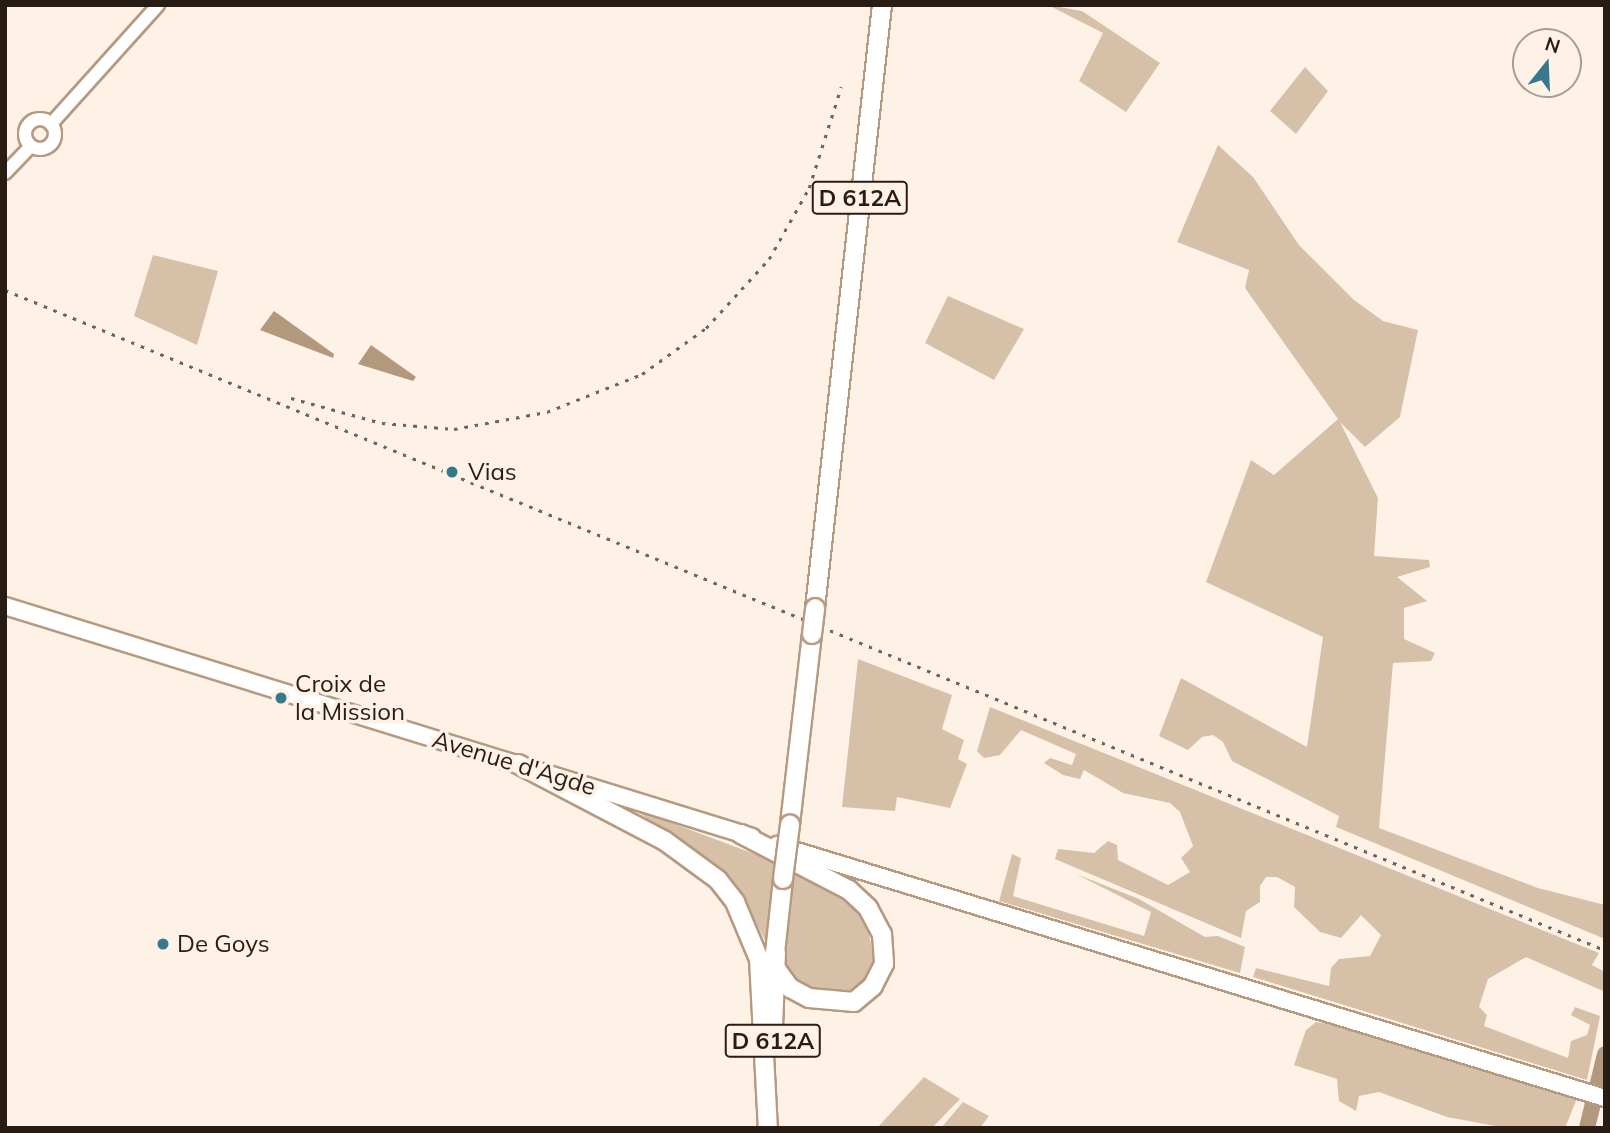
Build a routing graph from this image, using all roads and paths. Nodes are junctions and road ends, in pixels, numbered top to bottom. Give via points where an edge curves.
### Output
1 (158, 5) edge
2 (882, 5) edge
3 (51, 124) junction
4 (31, 146) junction
5 (5, 173) edge
6 (5, 606) edge
7 (518, 764) junction
8 (741, 834) junction
9 (776, 962) junction
10 (765, 1049) junction
11 (1605, 1098) edge
12 (768, 1128) edge
13 (779, 1128) edge

1 - 3 street
2 - 9 highway, D 612A, bridge
3 - 4 street via 55,138 49,146
3 - 4 street via 38,120 29,124 26,138
4 - 5 street
6 - 7 main road, Avenue d'Agde
7 - 8 main road, Avenue d'Agde
7 - 10 highway via 618,813 718,880 750,930 759,959
8 - 9 highway via 849,890 868,908 882,934 884,964 873,986 854,1002 808,998 790,988
8 - 11 main road, Avenue d'Agde
9 - 10 highway, D 612A
9 - 13 highway, D 612A via 772,1053
10 - 12 highway, D 612A

